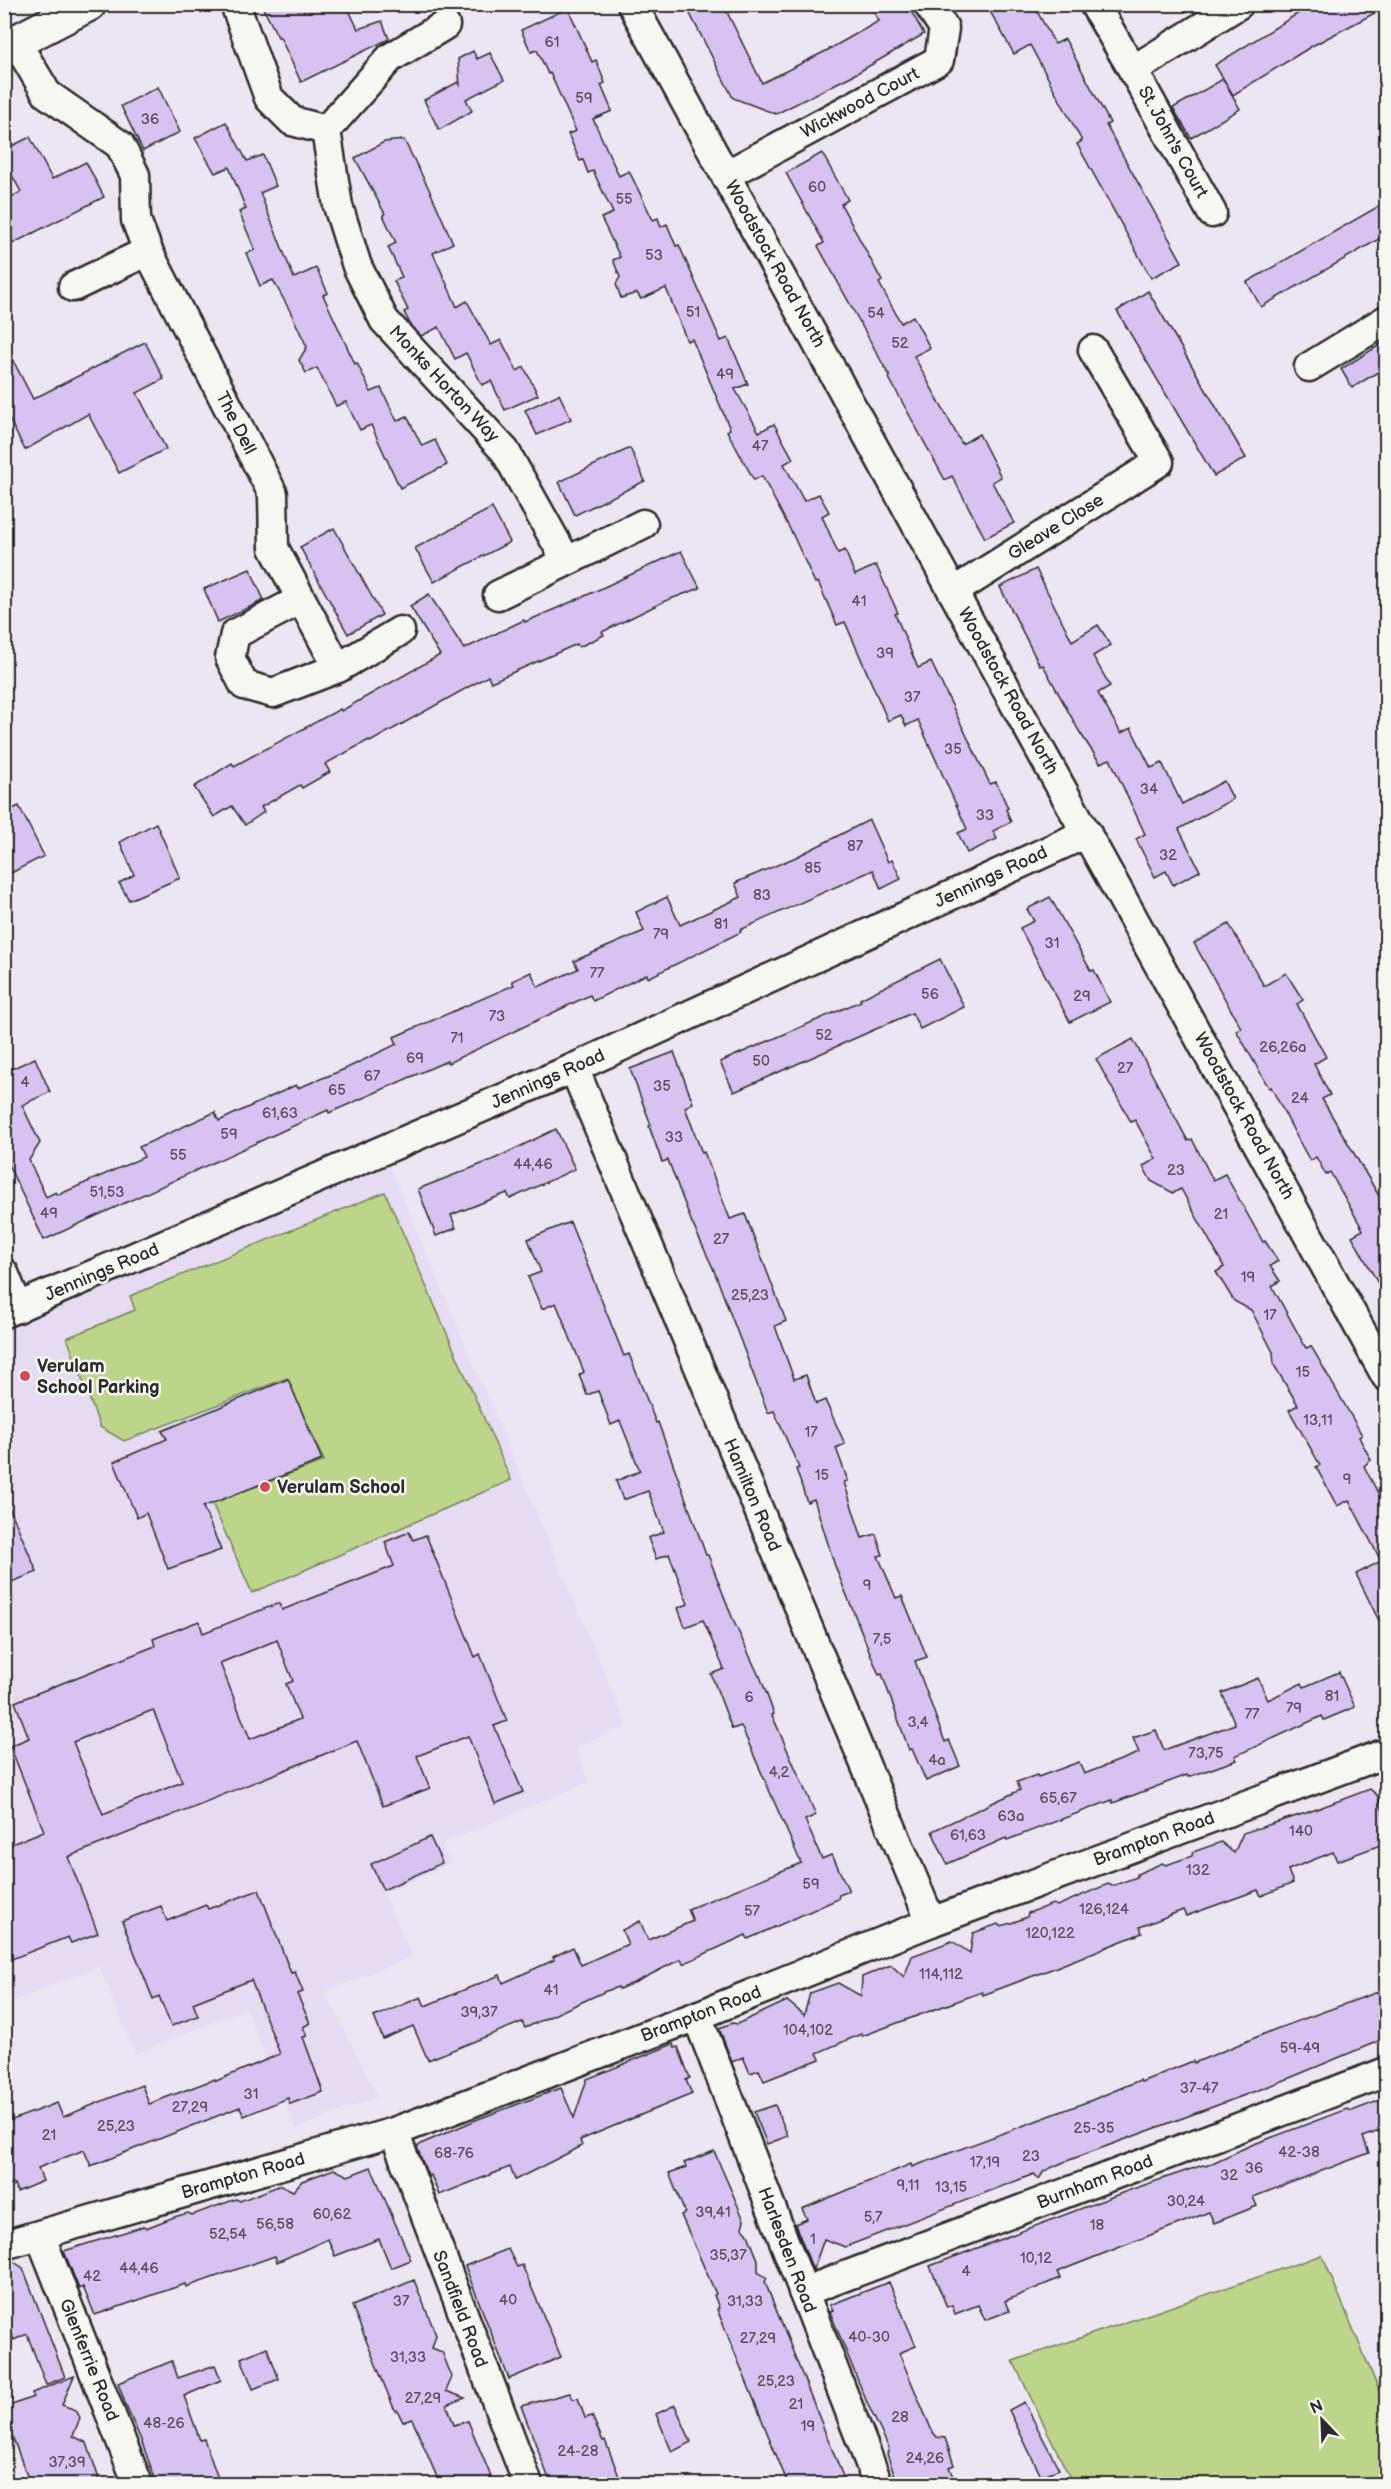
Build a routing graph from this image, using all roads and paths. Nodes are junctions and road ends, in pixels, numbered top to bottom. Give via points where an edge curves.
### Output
1 (89, 4) edge
2 (235, 4) edge
3 (632, 4) edge
4 (928, 4) edge
5 (1094, 4) edge
6 (1239, 4) edge
7 (445, 25) dead end
8 (10, 45) edge
9 (1133, 70) junction
10 (326, 130) junction
11 (726, 176) junction
12 (1212, 213) dead end
13 (148, 251) junction
14 (72, 287) dead end
15 (1386, 320) edge
16 (1093, 350) dead end
17 (1309, 367) dead end
18 (643, 524) dead end
19 (566, 560) junction
20 (952, 592) junction
21 (498, 595) dead end
22 (300, 600) junction
23 (400, 631) dead end
24 (339, 668) junction
25 (1087, 833) junction
26 (573, 1068) junction
27 (4, 1273) edge
28 (11, 1311) edge
29 (1386, 1376) edge
30 (1386, 1753) edge
31 (931, 1922) junction
32 (697, 2016) junction
33 (1386, 2072) edge
34 (393, 2132) junction
35 (40, 2235) junction
36 (4, 2245) edge
37 (803, 2292) junction
38 (138, 2484) edge
39 (528, 2484) edge
40 (878, 2484) edge

1 - 8 street
2 - 10 street via 269,98 292,122
3 - 11 street, Woodstock Road North
4 - 11 street, Wickwood Court via 944,28 939,60
5 - 9 street, St. John's Court
6 - 9 street, St. John's Court
7 - 10 street via 390,58
8 - 13 street, The Dell via 47,94 120,145 135,175 136,220
9 - 12 street, St. John's Court
10 - 19 street, Monks Horton Way via 338,206 357,266 384,320 505,451
11 - 20 street, Woodstock Road North
13 - 14 street
13 - 22 street, The Dell via 273,494 274,548
15 - 17 street
16 - 20 street, Gleave Close via 1167,471
18 - 19 street
19 - 21 street
20 - 25 street, Woodstock Road North
22 - 24 street, The Dell
22 - 24 street via 235,634 230,658 244,685 273,693
23 - 24 street
25 - 26 street, Jennings Road
25 - 29 street, Woodstock Road North
26 - 28 street, Jennings Road
26 - 31 street, Hamilton Road
27 - 28 street
30 - 31 street, Brampton Road
31 - 32 street, Brampton Road
32 - 34 street, Brampton Road
32 - 37 street, Harlesden Road
33 - 37 street, Burnham Road
34 - 35 street, Brampton Road
34 - 39 street, Sandfield Road
35 - 36 street, Brampton Road
35 - 38 street, Glenferrie Road
37 - 40 street, Harlesden Road

